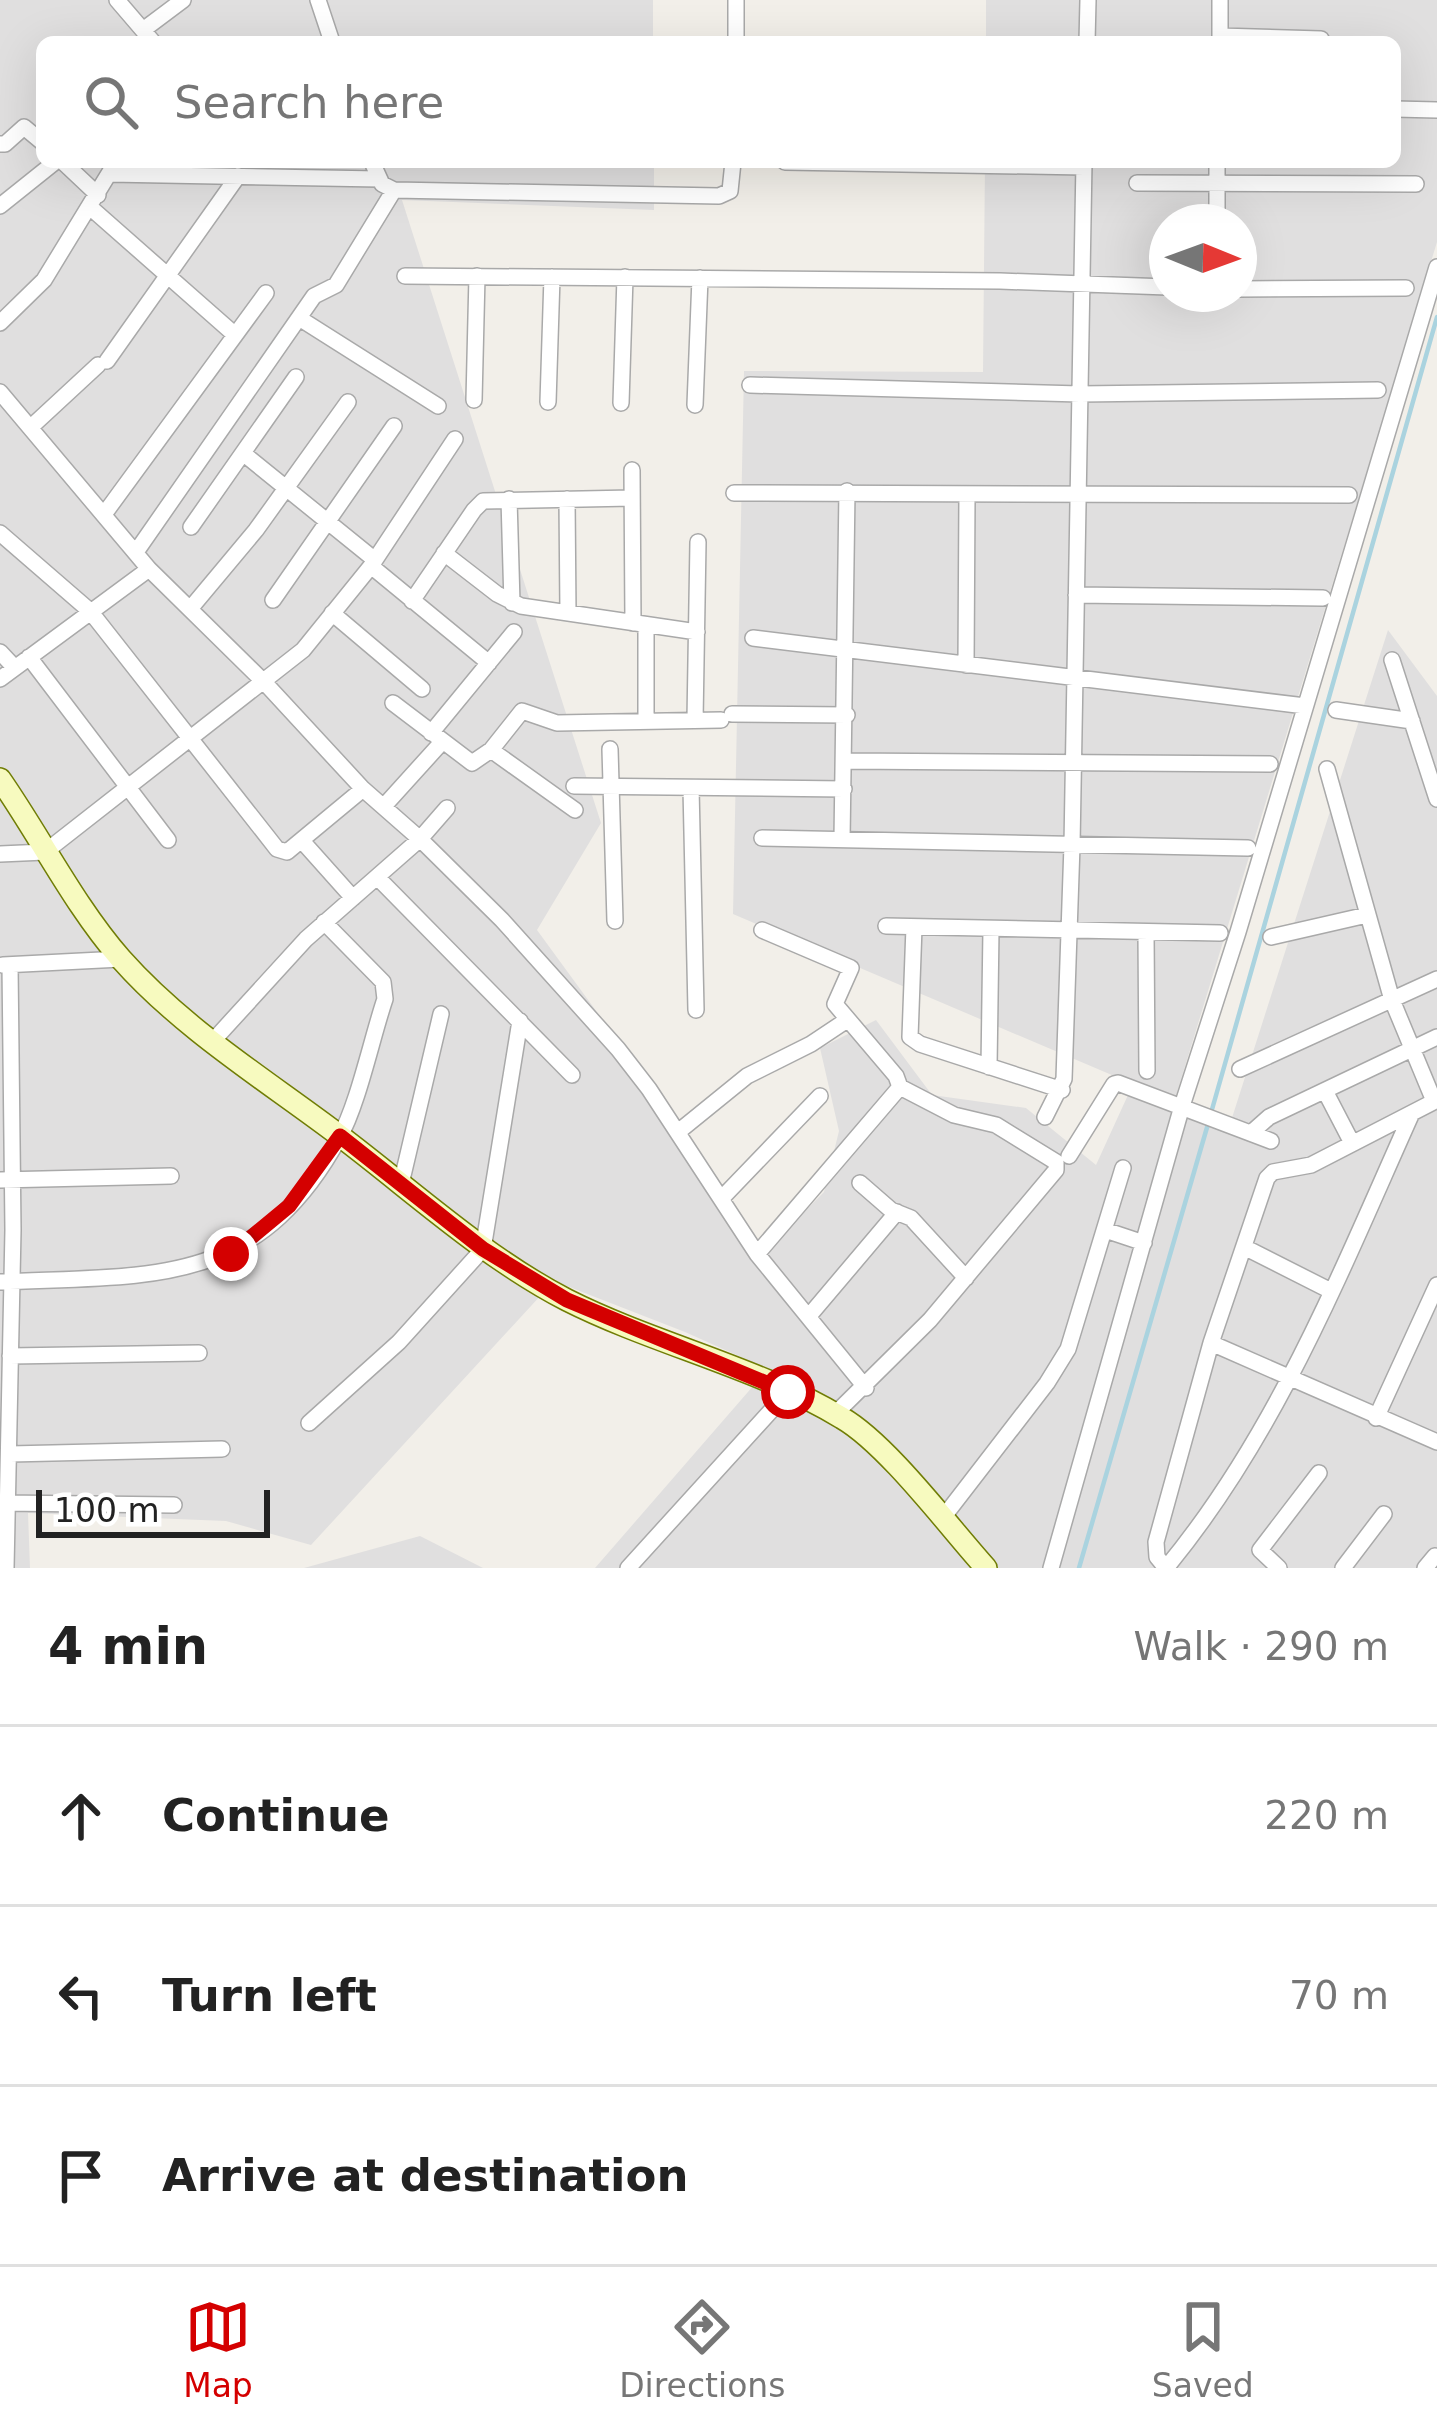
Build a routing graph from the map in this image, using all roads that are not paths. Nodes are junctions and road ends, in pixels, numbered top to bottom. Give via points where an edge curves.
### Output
1 (117, 0) edge
2 (183, 0) edge
3 (318, 0) edge
4 (736, 0) edge
5 (1088, 0) edge
6 (1220, 0) edge
7 (148, 36) edge
8 (330, 36) edge
9 (736, 36) edge
10 (1087, 36) edge
11 (1220, 36) edge
12 (1401, 110) edge
13 (1437, 110) edge
14 (36, 137) edge
15 (0, 144) edge
16 (51, 168) edge
17 (64, 168) edge
18 (113, 168) edge
19 (374, 168) edge
20 (732, 168) edge
21 (1084, 168) edge
22 (1217, 168) edge
23 (295, 170) edge
24 (238, 176) junction
25 (379, 179) junction
26 (1137, 183) dead end
27 (1416, 184) dead end
28 (1216, 186) junction
29 (394, 190) junction
30 (94, 201) junction
31 (1216, 204) edge
32 (0, 206) edge
33 (1437, 267) edge
34 (405, 276) dead end
35 (477, 276) junction
36 (552, 277) junction
37 (626, 277) junction
38 (700, 278) junction
39 (168, 279) junction
40 (1083, 285) junction
41 (1149, 287) edge
42 (1406, 288) dead end
43 (1257, 289) edge
44 (266, 293) dead end
45 (298, 318) junction
46 (0, 323) edge
47 (234, 334) junction
48 (296, 377) dead end
49 (750, 385) dead end
50 (1378, 390) dead end
51 (0, 392) edge
52 (1080, 394) junction
53 (474, 400) dead end
54 (348, 402) dead end
55 (548, 402) dead end
56 (621, 403) dead end
57 (695, 404) dead end
58 (438, 406) dead end
59 (6, 412) edge
60 (394, 426) dead end
61 (31, 427) junction
62 (455, 439) dead end
63 (244, 454) junction
64 (632, 470) dead end
65 (285, 488) junction
66 (847, 491) junction
67 (734, 493) dead end
68 (968, 494) junction
69 (1078, 494) junction
70 (1349, 495) dead end
71 (632, 498) junction
72 (567, 499) junction
73 (509, 500) junction
74 (105, 514) junction
75 (327, 522) junction
76 (191, 527) dead end
77 (0, 532) edge
78 (698, 542) dead end
79 (136, 552) junction
80 (444, 553) junction
81 (373, 563) junction
82 (149, 568) junction
83 (1076, 595) junction
84 (1323, 598) dead end
85 (273, 600) dead end
86 (412, 601) junction
87 (512, 603) junction
88 (190, 609) junction
89 (90, 611) junction
90 (568, 613) junction
91 (332, 614) junction
92 (639, 624) junction
93 (514, 632) dead end
94 (697, 632) junction
95 (753, 638) dead end
96 (847, 649) junction
97 (0, 652) edge
98 (1392, 661) dead end
99 (22, 663) junction
100 (489, 663) junction
101 (965, 665) junction
102 (1074, 676) junction
103 (0, 679) edge
104 (265, 683) junction
105 (422, 689) dead end
106 (393, 703) dead end
107 (1305, 706) junction
108 (1336, 710) dead end
109 (847, 715) junction
110 (695, 720) junction
111 (646, 721) junction
112 (1412, 721) junction
113 (436, 738) junction
114 (191, 742) junction
115 (610, 748) dead end
116 (491, 751) junction
117 (845, 761) junction
118 (1073, 762) junction
119 (1270, 764) dead end
120 (1327, 770) dead end
121 (0, 779) edge
122 (128, 785) junction
123 (574, 786) dead end
124 (611, 786) junction
125 (691, 788) junction
126 (363, 789) junction
127 (844, 789) junction
128 (1437, 799) edge
129 (385, 806) junction
130 (447, 808) dead end
131 (575, 810) dead end
132 (762, 838) dead end
133 (420, 839) junction
134 (168, 840) dead end
135 (842, 840) junction
136 (303, 842) junction
137 (1072, 845) junction
138 (1248, 848) dead end
139 (45, 852) junction
140 (0, 854) edge
141 (377, 877) junction
142 (353, 898) junction
143 (1367, 915) junction
144 (615, 921) dead end
145 (324, 922) junction
146 (886, 926) dead end
147 (914, 927) junction
148 (762, 930) dead end
149 (991, 930) junction
150 (1070, 932) junction
151 (1146, 933) junction
152 (1220, 933) dead end
153 (1271, 937) dead end
154 (121, 959) junction
155 (5, 964) edge
156 (1437, 979) edge
157 (1391, 1000) junction
158 (696, 1010) dead end
159 (441, 1014) dead end
160 (848, 1020) junction
161 (520, 1021) junction
162 (1437, 1037) edge
163 (212, 1042) junction
164 (1411, 1049) junction
165 (989, 1066) junction
166 (1240, 1070) dead end
167 (1147, 1071) dead end
168 (5, 1074) edge
169 (572, 1075) dead end
170 (900, 1087) junction
171 (1062, 1090) junction
172 (1325, 1090) junction
173 (820, 1096) dead end
174 (1436, 1100) edge
175 (1185, 1107) junction
176 (1412, 1112) junction
177 (1046, 1118) dead end
178 (678, 1132) junction
179 (1251, 1133) junction
180 (340, 1136) junction
181 (1271, 1141) dead end
182 (1352, 1143) junction
183 (1069, 1156) dead end
184 (1124, 1168) dead end
185 (171, 1176) dead end
186 (6, 1179) edge
187 (401, 1184) junction
188 (860, 1184) dead end
189 (721, 1199) junction
190 (897, 1212) junction
191 (6, 1230) edge
192 (1105, 1230) junction
193 (1144, 1243) junction
194 (1244, 1247) junction
195 (483, 1249) junction
196 (757, 1254) junction
197 (966, 1278) junction
198 (6, 1282) edge
199 (1437, 1285) edge
200 (1331, 1291) junction
201 (809, 1316) junction
202 (1211, 1343) junction
203 (199, 1352) dead end
204 (10, 1356) junction
205 (1290, 1380) junction
206 (866, 1388) junction
207 (5, 1391) edge
208 (788, 1392) junction
209 (835, 1414) junction
210 (1376, 1418) junction
211 (310, 1423) dead end
212 (1437, 1442) edge
213 (222, 1449) dead end
214 (6, 1463) edge
215 (1319, 1473) dead end
216 (4, 1503) edge
217 (174, 1505) dead end
218 (1384, 1514) dead end
219 (942, 1519) junction
220 (6, 1568) edge
221 (628, 1568) edge
222 (986, 1568) edge
223 (1051, 1568) edge
224 (1166, 1568) edge
225 (1279, 1568) edge
226 (1343, 1568) edge

1 - 7 street
2 - 7 street
3 - 8 street
4 - 9 street
5 - 10 street
6 - 11 street
12 - 13 street
14 - 15 street via 24,127
16 - 32 street
17 - 30 street
18 - 24 street
18 - 30 street
19 - 25 street
20 - 29 street via 730,191 719,196
21 - 40 street
22 - 28 street
23 - 24 street
23 - 25 street
24 - 39 street
25 - 29 street
26 - 28 street
27 - 28 street
28 - 31 street
29 - 45 street via 335,285
30 - 39 street
30 - 46 street via 44,280
33 - 107 street
34 - 35 street
35 - 36 street
35 - 53 street
36 - 37 street
36 - 55 street
37 - 38 street
37 - 56 street
38 - 40 street
38 - 57 street
39 - 47 street
39 - 61 street via 102,363
40 - 41 street
40 - 52 street
42 - 43 street
44 - 47 street
45 - 58 street
45 - 79 street
47 - 74 street
48 - 63 street
49 - 52 street
50 - 52 street
51 - 59 street
52 - 69 street
54 - 65 street
59 - 61 street
60 - 75 street
61 - 74 street
62 - 81 street
63 - 65 street
63 - 76 street
64 - 71 street
65 - 75 street
65 - 88 street
66 - 67 street
66 - 68 street
66 - 96 street
68 - 69 street
68 - 101 street
69 - 70 street
69 - 83 street
71 - 72 street
71 - 92 street
72 - 73 street
72 - 90 street
73 - 80 street via 478,504
73 - 87 street
74 - 79 street
75 - 81 street
75 - 85 street
77 - 89 street
78 - 94 street
79 - 82 street
80 - 86 street
80 - 87 street
81 - 86 street
81 - 91 street
82 - 88 street
82 - 89 street
83 - 84 street
83 - 102 street
86 - 100 street
87 - 90 street
88 - 104 street
89 - 99 street
89 - 114 street
90 - 92 street
91 - 104 street
91 - 105 street
92 - 94 street
92 - 111 street
93 - 100 street
94 - 110 street
95 - 96 street
96 - 101 street
96 - 109 street
97 - 99 street
98 - 112 street
99 - 103 street
99 - 122 street
100 - 113 street
101 - 102 street
102 - 107 street
102 - 118 street
104 - 114 street
104 - 126 street
106 - 113 street
107 - 175 street
108 - 112 street
109 - 110 street
109 - 117 street
110 - 111 street
111 - 116 street via 557,723 522,711
112 - 128 street
113 - 116 street via 472,764
113 - 129 street
114 - 122 street
114 - 136 street via 277,849
115 - 124 street
116 - 131 street
117 - 118 street
117 - 127 street
118 - 119 street
118 - 137 street
120 - 143 street
121 - 139 street
122 - 134 street
122 - 139 street
123 - 124 street
124 - 125 street
124 - 144 street
125 - 127 street
125 - 158 street
126 - 129 street
126 - 136 street
127 - 135 street
129 - 133 street
130 - 133 street
132 - 135 street
133 - 141 street
133 - 178 street via 572,996
135 - 137 street
136 - 142 street
137 - 138 street
137 - 150 street
139 - 140 street
139 - 154 street
141 - 142 street
141 - 161 street
142 - 145 street
143 - 153 street
143 - 157 street
145 - 163 street
145 - 180 street via 386,990
146 - 147 street
147 - 149 street
147 - 165 street via 910,1037
148 - 160 street via 851,968 835,1001
149 - 150 street
149 - 165 street
150 - 151 street
150 - 171 street
151 - 152 street
151 - 167 street
154 - 155 street
154 - 163 street
155 - 168 street
156 - 157 street
157 - 164 street
157 - 166 street
159 - 187 street
160 - 170 street
160 - 178 street via 747,1076
161 - 169 street
161 - 195 street
162 - 164 street
163 - 180 street
164 - 172 street
164 - 174 street
165 - 171 street
168 - 186 street
170 - 196 street
170 - 197 street via 954,1115 996,1125 1057,1166
171 - 177 street
172 - 179 street
172 - 182 street
173 - 189 street
174 - 176 street
175 - 179 street
175 - 183 street via 1114,1084
175 - 193 street
176 - 182 street
176 - 200 street
178 - 189 street
179 - 181 street
180 - 187 street
180 - 198 street via 289,1206 231,1254 170,1272
182 - 194 street via 1311,1165 1273,1172
184 - 192 street
185 - 186 street
186 - 191 street
187 - 195 street
188 - 190 street
189 - 196 street
190 - 197 street
190 - 201 street
191 - 198 street
192 - 193 street
192 - 219 street via 1058,1367
193 - 223 street
194 - 200 street
194 - 202 street
195 - 208 street via 567,1300
195 - 211 street via 399,1342
196 - 201 street
197 - 206 street
198 - 204 street
199 - 210 street
200 - 205 street
201 - 206 street
202 - 205 street
202 - 224 street via 1156,1542
203 - 204 street
204 - 207 street
205 - 210 street
205 - 224 street via 1214,1508
206 - 209 street
207 - 214 street
208 - 209 street
208 - 221 street
209 - 219 street
210 - 212 street
213 - 214 street
214 - 216 street
215 - 225 street via 1260,1550
216 - 217 street
216 - 220 street
218 - 226 street
219 - 222 street

